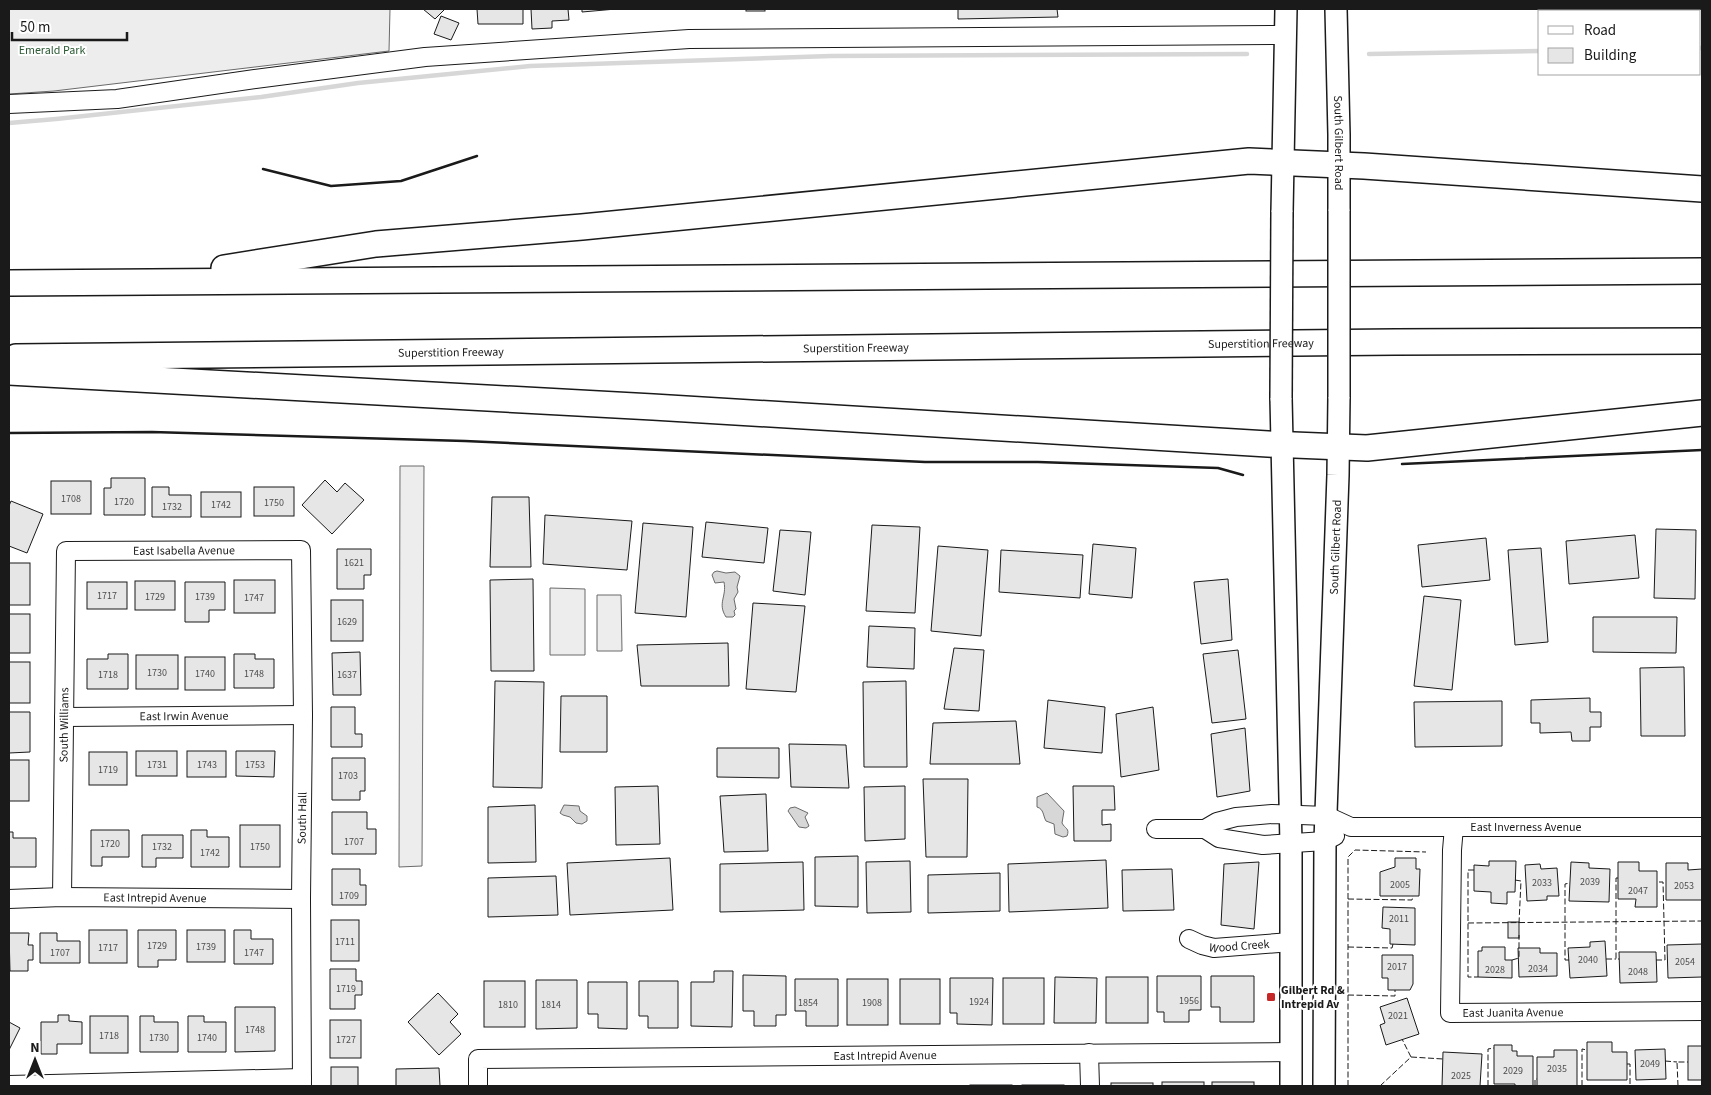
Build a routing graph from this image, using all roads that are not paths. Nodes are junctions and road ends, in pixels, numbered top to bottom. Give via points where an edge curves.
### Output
1 (1286, 9) edge
2 (1336, 9) edge
3 (1286, 34) junction
4 (9, 104) edge
5 (1283, 163) junction
6 (1339, 164) junction
7 (1702, 189) edge
8 (1702, 271) edge
9 (143, 281) junction
10 (9, 283) edge
11 (1702, 341) edge
12 (9, 357) edge
13 (9, 372) edge
14 (1702, 413) edge
15 (1282, 444) junction
16 (1339, 447) junction
17 (301, 550) joint
18 (66, 551) joint
19 (303, 715) junction
20 (64, 717) junction
21 (1290, 814) junction
22 (1327, 816) junction
23 (1351, 827) junction
24 (1454, 827) junction
25 (1702, 827) edge
26 (1156, 829) dead end
27 (1205, 830) junction
28 (1325, 841) junction
29 (1291, 844) junction
30 (62, 897) junction
31 (9, 899) edge
32 (301, 899) junction
33 (1189, 939) dead end
34 (1291, 942) junction
35 (1702, 1011) edge
36 (1291, 1052) junction
37 (1090, 1054) junction
38 (302, 1082) edge
39 (9, 1085) edge
40 (478, 1086) edge
41 (1090, 1086) edge
42 (1291, 1086) edge
43 (1324, 1086) edge

1 - 3 main road
2 - 6 main road, South Gilbert Road
3 - 4 street via 689,39 425,58 117,99
3 - 5 main road
5 - 6 highway
5 - 9 highway via 1249,161 376,244
5 - 15 main road, bridge
6 - 7 highway
6 - 16 main road, South Gilbert Road, bridge
8 - 9 highway
9 - 10 highway
11 - 12 highway, Superstition Freeway
13 - 15 highway
14 - 16 highway via 1367,448
15 - 16 highway
15 - 21 main road
16 - 22 main road, South Gilbert Road
17 - 18 street, East Isabella Avenue
17 - 19 street, South Hall
18 - 20 street, South Williams
19 - 20 street, East Irwin Avenue
19 - 32 street, South Hall
20 - 30 street, South Williams
21 - 22 street, East Inverness Avenue
21 - 27 street via 1236,817 1217,822
21 - 29 main road
22 - 23 street, East Inverness Avenue
22 - 28 main road, South Gilbert Road
23 - 24 street, East Inverness Avenue
23 - 28 street, East Inverness Avenue
24 - 25 street, East Inverness Avenue
24 - 35 street, East Juanita Avenue via 1450,1013
26 - 27 street
27 - 29 street via 1219,838 1264,845
28 - 29 street, East Inverness Avenue
28 - 43 main road, South Gilbert Road
29 - 34 main road
30 - 31 street, East Intrepid Avenue
30 - 32 street, East Intrepid Avenue
32 - 38 street, South Hall
33 - 34 street, Wood Creek via 1214,948
34 - 36 main road
36 - 37 street, East Intrepid Avenue
36 - 42 main road
37 - 40 street, East Intrepid Avenue via 478,1059
37 - 41 street
38 - 39 street

